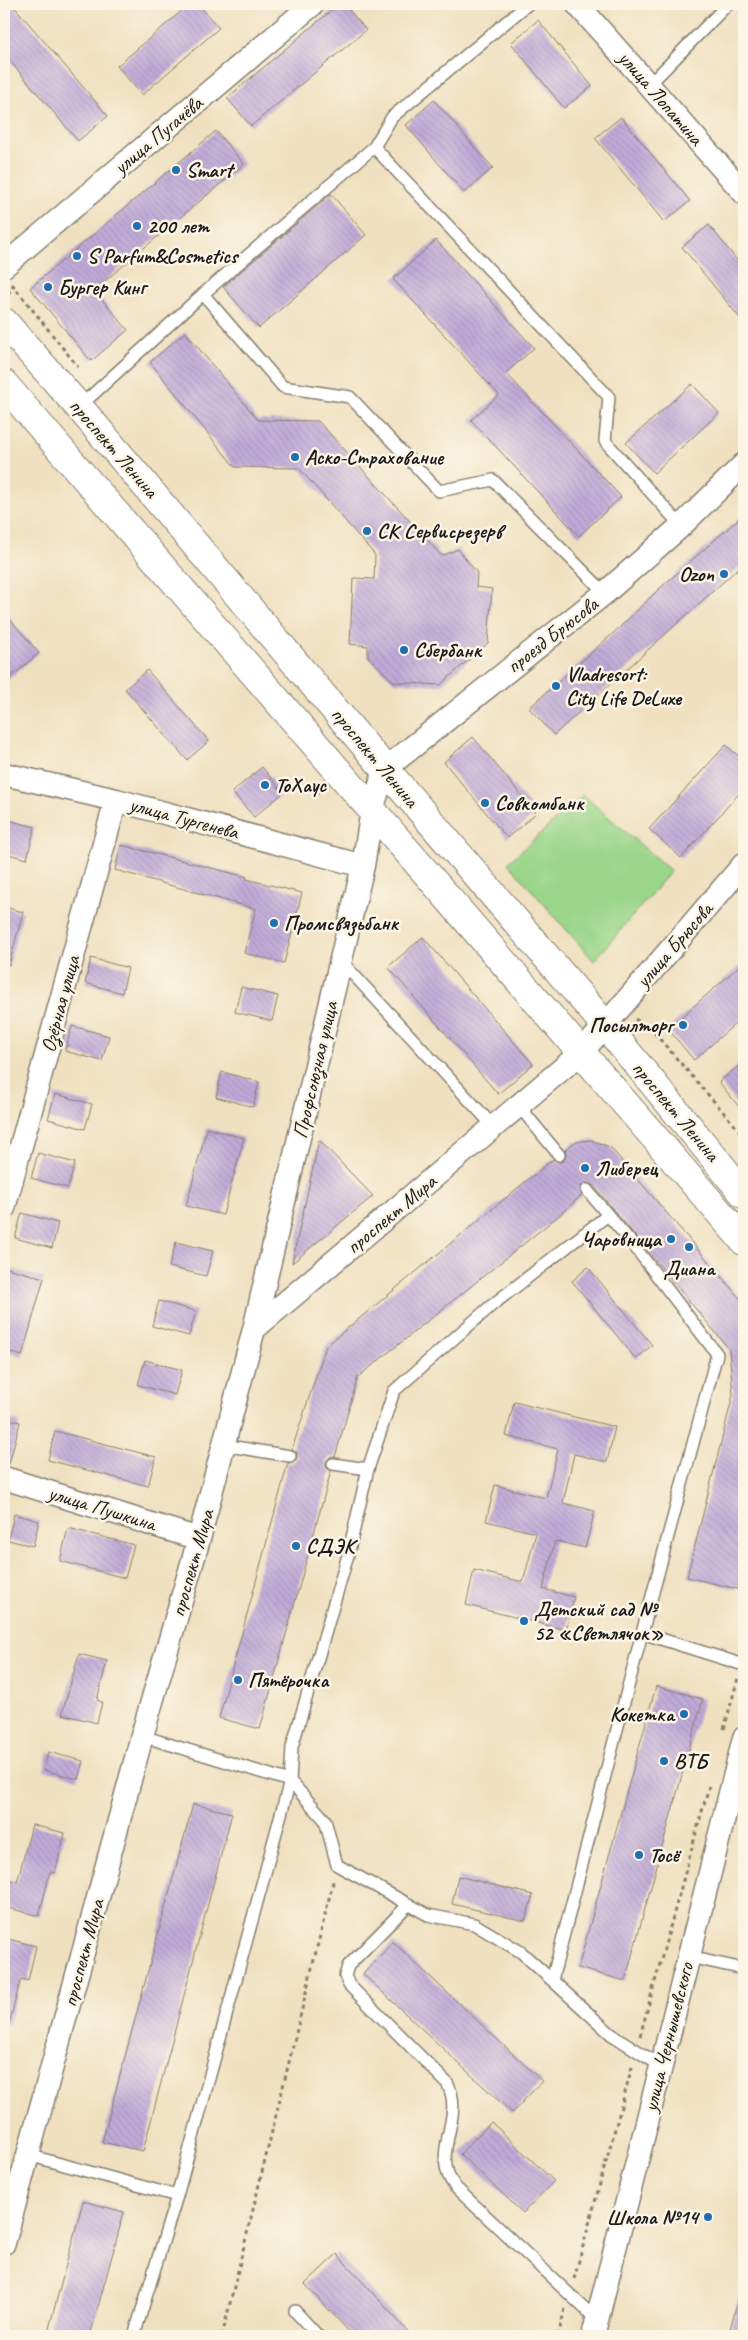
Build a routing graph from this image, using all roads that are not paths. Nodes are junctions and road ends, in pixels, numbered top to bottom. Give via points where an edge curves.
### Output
1 (312, 4) edge
2 (528, 4) edge
3 (577, 4) edge
4 (728, 4) edge
5 (649, 85) junction
6 (374, 147) junction
7 (744, 194) edge
8 (4, 266) edge
9 (203, 294) junction
10 (4, 322) edge
11 (4, 384) edge
12 (79, 407) junction
13 (744, 464) edge
14 (681, 526) junction
15 (605, 593) junction
16 (385, 769) junction
17 (4, 774) edge
18 (116, 800) junction
19 (372, 810) junction
20 (744, 864) edge
21 (362, 866) junction
22 (340, 960) junction
23 (605, 1025) junction
24 (582, 1052) junction
25 (519, 1106) junction
26 (494, 1127) junction
27 (558, 1155) dead end
28 (587, 1190) dead end
29 (744, 1194) edge
30 (4, 1208) edge
31 (608, 1215) junction
32 (744, 1241) edge
33 (254, 1329) junction
34 (224, 1445) junction
35 (290, 1456) dead end
36 (333, 1464) dead end
37 (368, 1469) junction
38 (4, 1478) edge
39 (199, 1538) junction
40 (642, 1634) junction
41 (743, 1665) edge
42 (734, 1735) edge
43 (142, 1736) junction
44 (741, 1762) edge
45 (290, 1781) junction
46 (409, 1904) junction
47 (689, 1957) junction
48 (744, 1969) edge
49 (552, 1980) junction
50 (661, 2066) junction
51 (28, 2155) junction
52 (176, 2196) junction
53 (5, 2233) edge
54 (295, 2311) dead end
55 (595, 2328) edge
56 (134, 2336) edge
57 (318, 2336) edge

1 - 8 street, улица Пугачёва
2 - 6 lane via 392,117
3 - 5 street, улица Лопатина
4 - 5 lane
5 - 7 street, улица Лопатина
6 - 9 lane
6 - 14 lane via 609,397 605,441
9 - 12 lane
9 - 15 lane via 284,387 350,397 440,491 492,480
10 - 12 main road, проспект Ленина
11 - 19 main road, проспект Ленина
12 - 16 main road, проспект Ленина
13 - 14 street, проезд Брюсова
14 - 15 street, проезд Брюсова
15 - 16 street, проезд Брюсова
16 - 19 street
16 - 23 main road, проспект Ленина
17 - 18 street, улица Тургенева
18 - 21 street, улица Тургенева
18 - 30 street, Озёрная улица
19 - 21 street, Профсоюзная улица
19 - 24 main road, проспект Ленина
20 - 23 street, улица Брюсова
21 - 22 street, Профсоюзная улица
22 - 26 lane
22 - 33 street, Профсоюзная улица
23 - 24 street, проспект Мира
23 - 29 main road, проспект Ленина
24 - 25 street, проспект Мира
24 - 32 main road, проспект Ленина
25 - 26 street, проспект Мира
25 - 27 lane
26 - 33 street, проспект Мира
28 - 31 lane
31 - 37 lane via 491,1306 394,1390
31 - 40 lane via 717,1354
33 - 34 street, проспект Мира
34 - 35 lane
34 - 39 street, проспект Мира
36 - 37 lane
37 - 45 lane via 348,1555 292,1747
38 - 39 street, улица Пушкина
39 - 43 street, проспект Мира
40 - 41 lane
40 - 49 lane
42 - 44 street, улица Чернышевского
43 - 45 lane
43 - 51 street, проспект Мира
44 - 47 street, улица Чернышевского
45 - 46 lane via 325,1820 337,1864
45 - 52 lane
46 - 49 lane via 428,1915 474,1924 521,1952
46 - 55 lane via 348,1966 345,1976 349,1984 447,2083 454,2095 446,2157 447,2173 455,2187 570,2294
47 - 48 lane
47 - 50 street, улица Чернышевского
49 - 50 lane via 611,2034
50 - 55 street, улица Чернышевского
51 - 52 lane
51 - 53 street, проспект Мира
52 - 56 lane
54 - 57 lane

